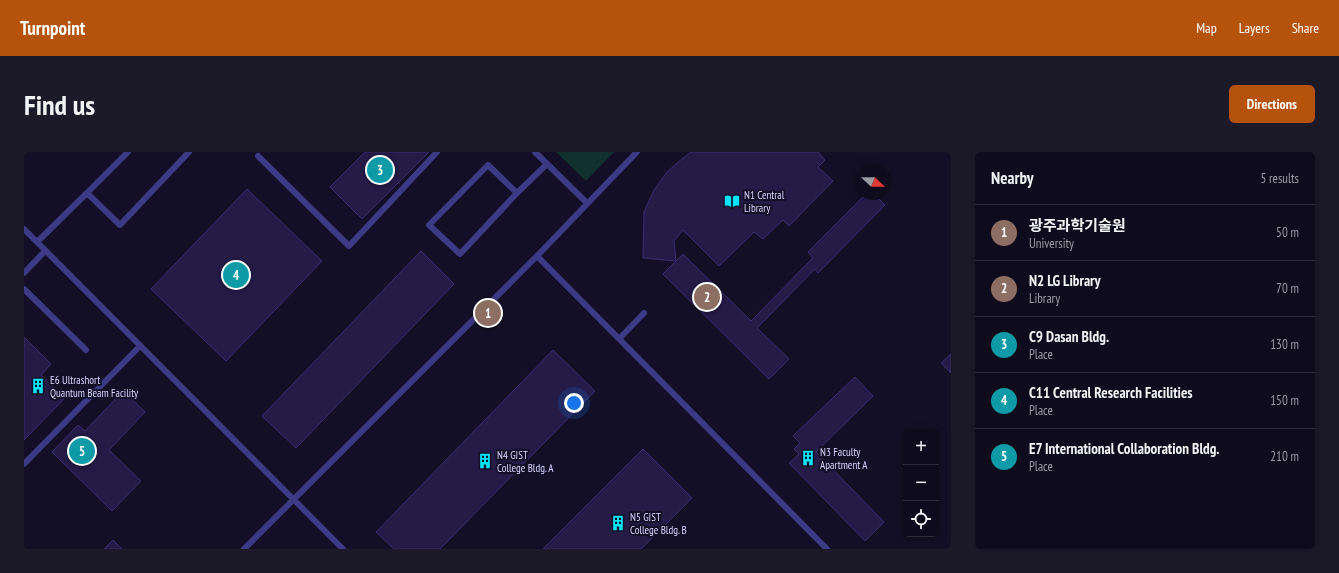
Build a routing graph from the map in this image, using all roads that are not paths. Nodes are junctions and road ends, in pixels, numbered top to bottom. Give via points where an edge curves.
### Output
1 (128, 152) edge
2 (189, 152) edge
3 (438, 152) edge
4 (536, 152) edge
5 (637, 152) edge
6 (258, 156) dead end
7 (547, 164) junction
8 (87, 193) junction
9 (517, 193) junction
10 (587, 203) junction
11 (24, 229) edge
12 (37, 242) junction
13 (46, 251) junction
14 (537, 256) junction
15 (24, 273) edge
16 (24, 289) edge
17 (644, 313) dead end
18 (619, 338) junction
19 (140, 346) junction
20 (86, 350) dead end
21 (24, 464) edge
22 (293, 499) junction
23 (244, 549) edge
24 (343, 549) edge
25 (827, 549) edge

1 - 8 lane
2 - 8 lane via 120,225
3 - 6 lane via 349,246
4 - 7 lane
5 - 10 lane
7 - 9 lane
7 - 10 lane
8 - 12 lane
9 - 9 lane via 460,254 429,225 488,165
10 - 14 lane
11 - 12 lane
12 - 13 lane
13 - 15 lane
13 - 19 lane
14 - 18 lane
14 - 22 lane
16 - 20 lane
17 - 18 lane
18 - 25 lane
19 - 21 lane
19 - 22 lane
22 - 23 lane
22 - 24 lane

